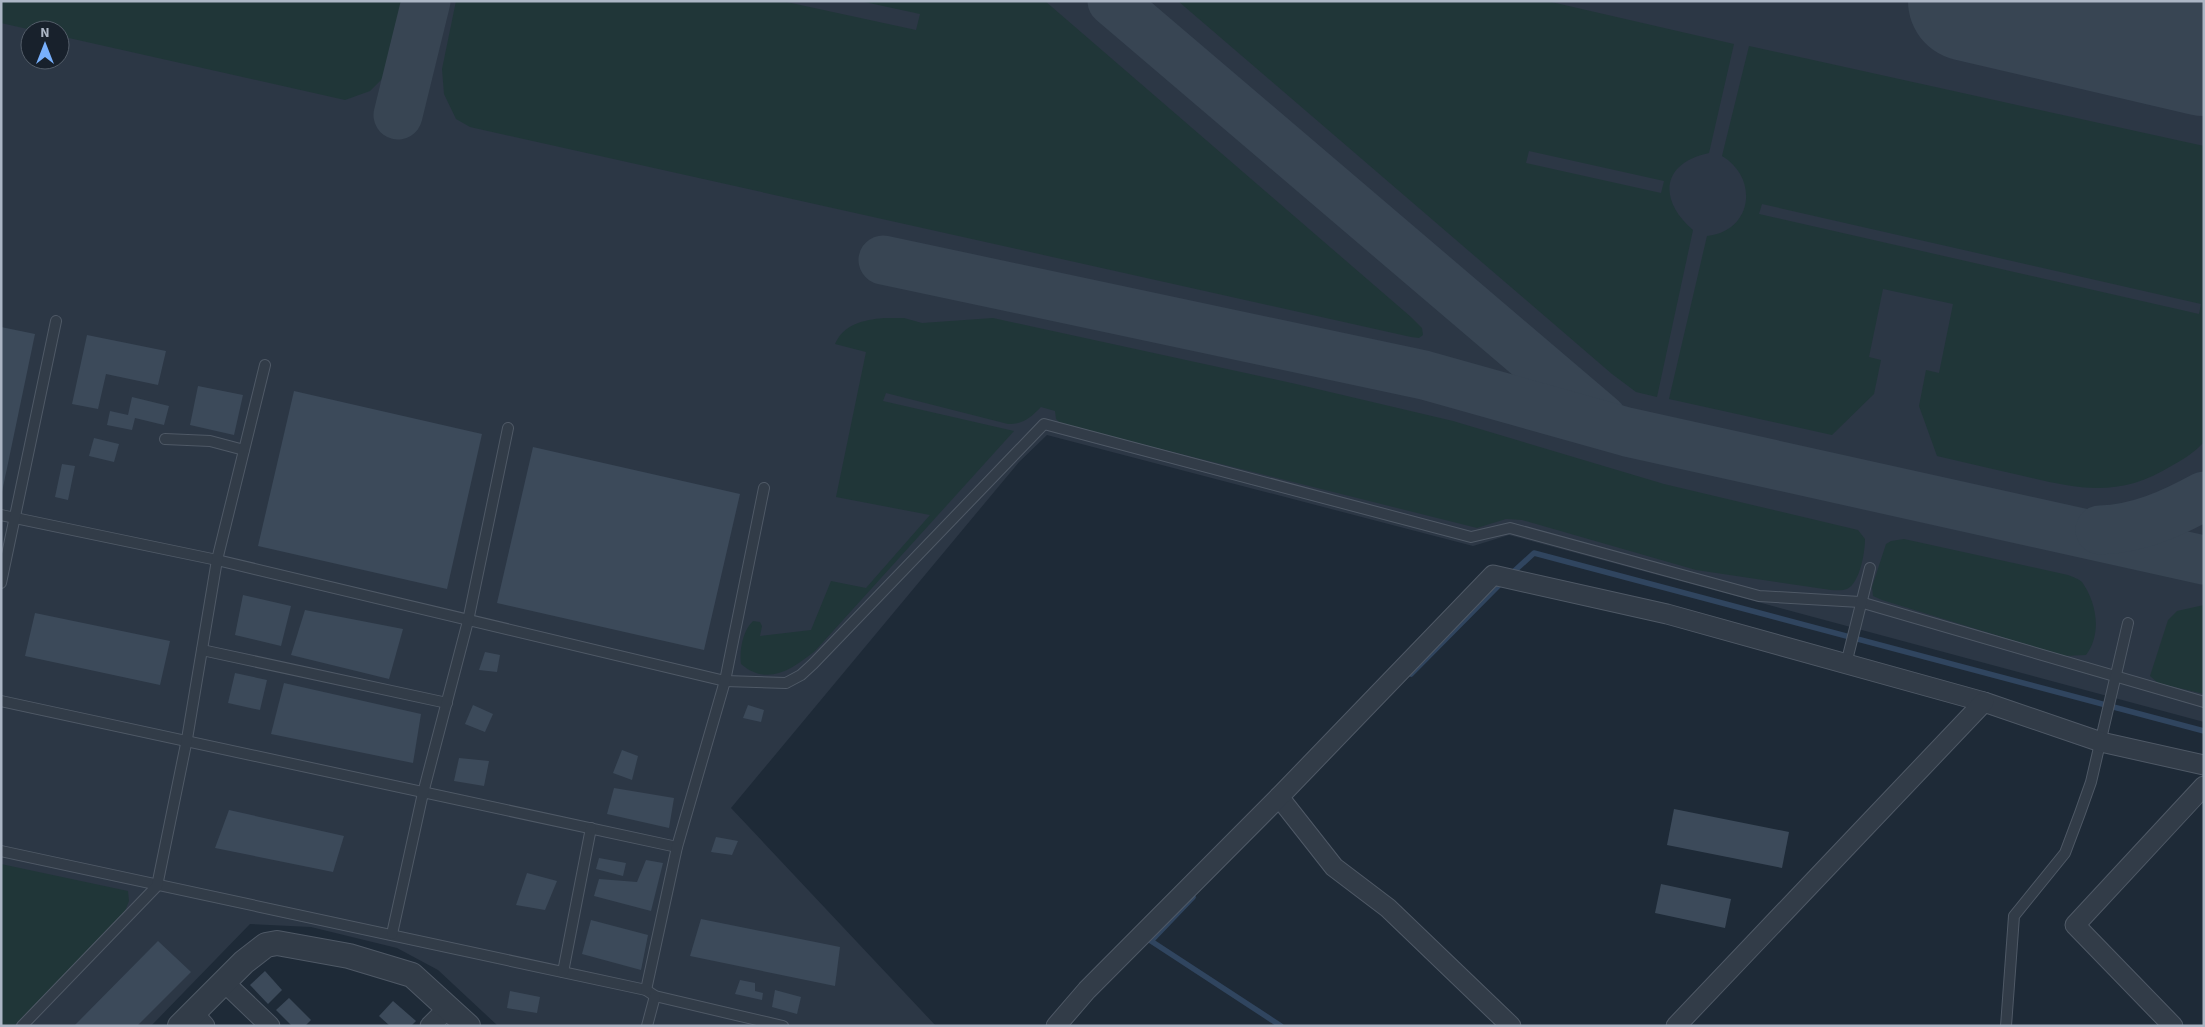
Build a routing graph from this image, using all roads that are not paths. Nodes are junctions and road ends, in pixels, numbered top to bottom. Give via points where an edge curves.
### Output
1 (56, 321) dead end
2 (265, 365) dead end
3 (508, 428) dead end
4 (165, 439) dead end
5 (244, 450) junction
6 (764, 488) dead end
7 (1, 516) edge
8 (15, 518) junction
9 (217, 560) junction
10 (1870, 568) dead end
11 (1, 583) edge
12 (1860, 602) junction
13 (468, 621) junction
14 (2128, 623) dead end
15 (202, 650) junction
16 (1846, 664) junction
17 (2116, 677) junction
18 (725, 681) junction
19 (1, 701) edge
20 (1984, 702) junction
21 (2204, 702) edge
22 (446, 703) junction
23 (187, 739) junction
24 (2101, 742) junction
25 (2204, 765) edge
26 (2204, 786) edge
27 (423, 793) junction
28 (1279, 797) junction
29 (591, 828) junction
30 (677, 847) junction
31 (1, 851) edge
32 (158, 886) junction
33 (392, 934) junction
34 (563, 972) junction
35 (224, 982) junction
36 (650, 993) junction
37 (449, 1007) junction
38 (193, 1022) edge
39 (22, 1026) edge
40 (270, 1026) edge
41 (430, 1026) edge
42 (468, 1026) edge
43 (647, 1026) edge
44 (783, 1026) edge
45 (1056, 1026) edge
46 (1511, 1026) edge
47 (1676, 1026) edge
48 (2006, 1026) edge
49 (2173, 1026) edge

1 - 8 lane
2 - 5 lane
3 - 13 lane
4 - 5 lane via 210,441
5 - 9 lane
6 - 18 lane
7 - 8 lane
8 - 9 lane
8 - 11 lane
9 - 13 lane
9 - 15 lane
10 - 12 lane
12 - 16 lane
12 - 17 lane
12 - 18 lane via 1759,596 1510,528 1471,537 1044,424 801,675 786,683
13 - 18 lane
13 - 22 lane
14 - 17 lane
15 - 22 lane
15 - 23 lane
16 - 20 street
16 - 28 street via 1667,614 1493,575
17 - 21 lane
17 - 24 lane
18 - 30 lane
19 - 23 lane
20 - 24 street
20 - 47 street
22 - 27 lane
23 - 27 lane
23 - 32 lane
24 - 25 street
24 - 48 lane via 2091,782 2065,853 2014,916
26 - 49 street via 2075,925
27 - 29 lane
27 - 33 lane
28 - 45 street via 1087,990
28 - 46 street via 1334,867 1388,908
29 - 30 lane
29 - 34 lane
30 - 36 lane
31 - 32 lane
32 - 33 lane
32 - 39 lane
33 - 34 lane
34 - 36 lane
35 - 37 street via 266,945 277,943 349,956 412,975
35 - 38 street
35 - 40 street
36 - 43 lane
36 - 44 lane
37 - 41 street
37 - 42 street

